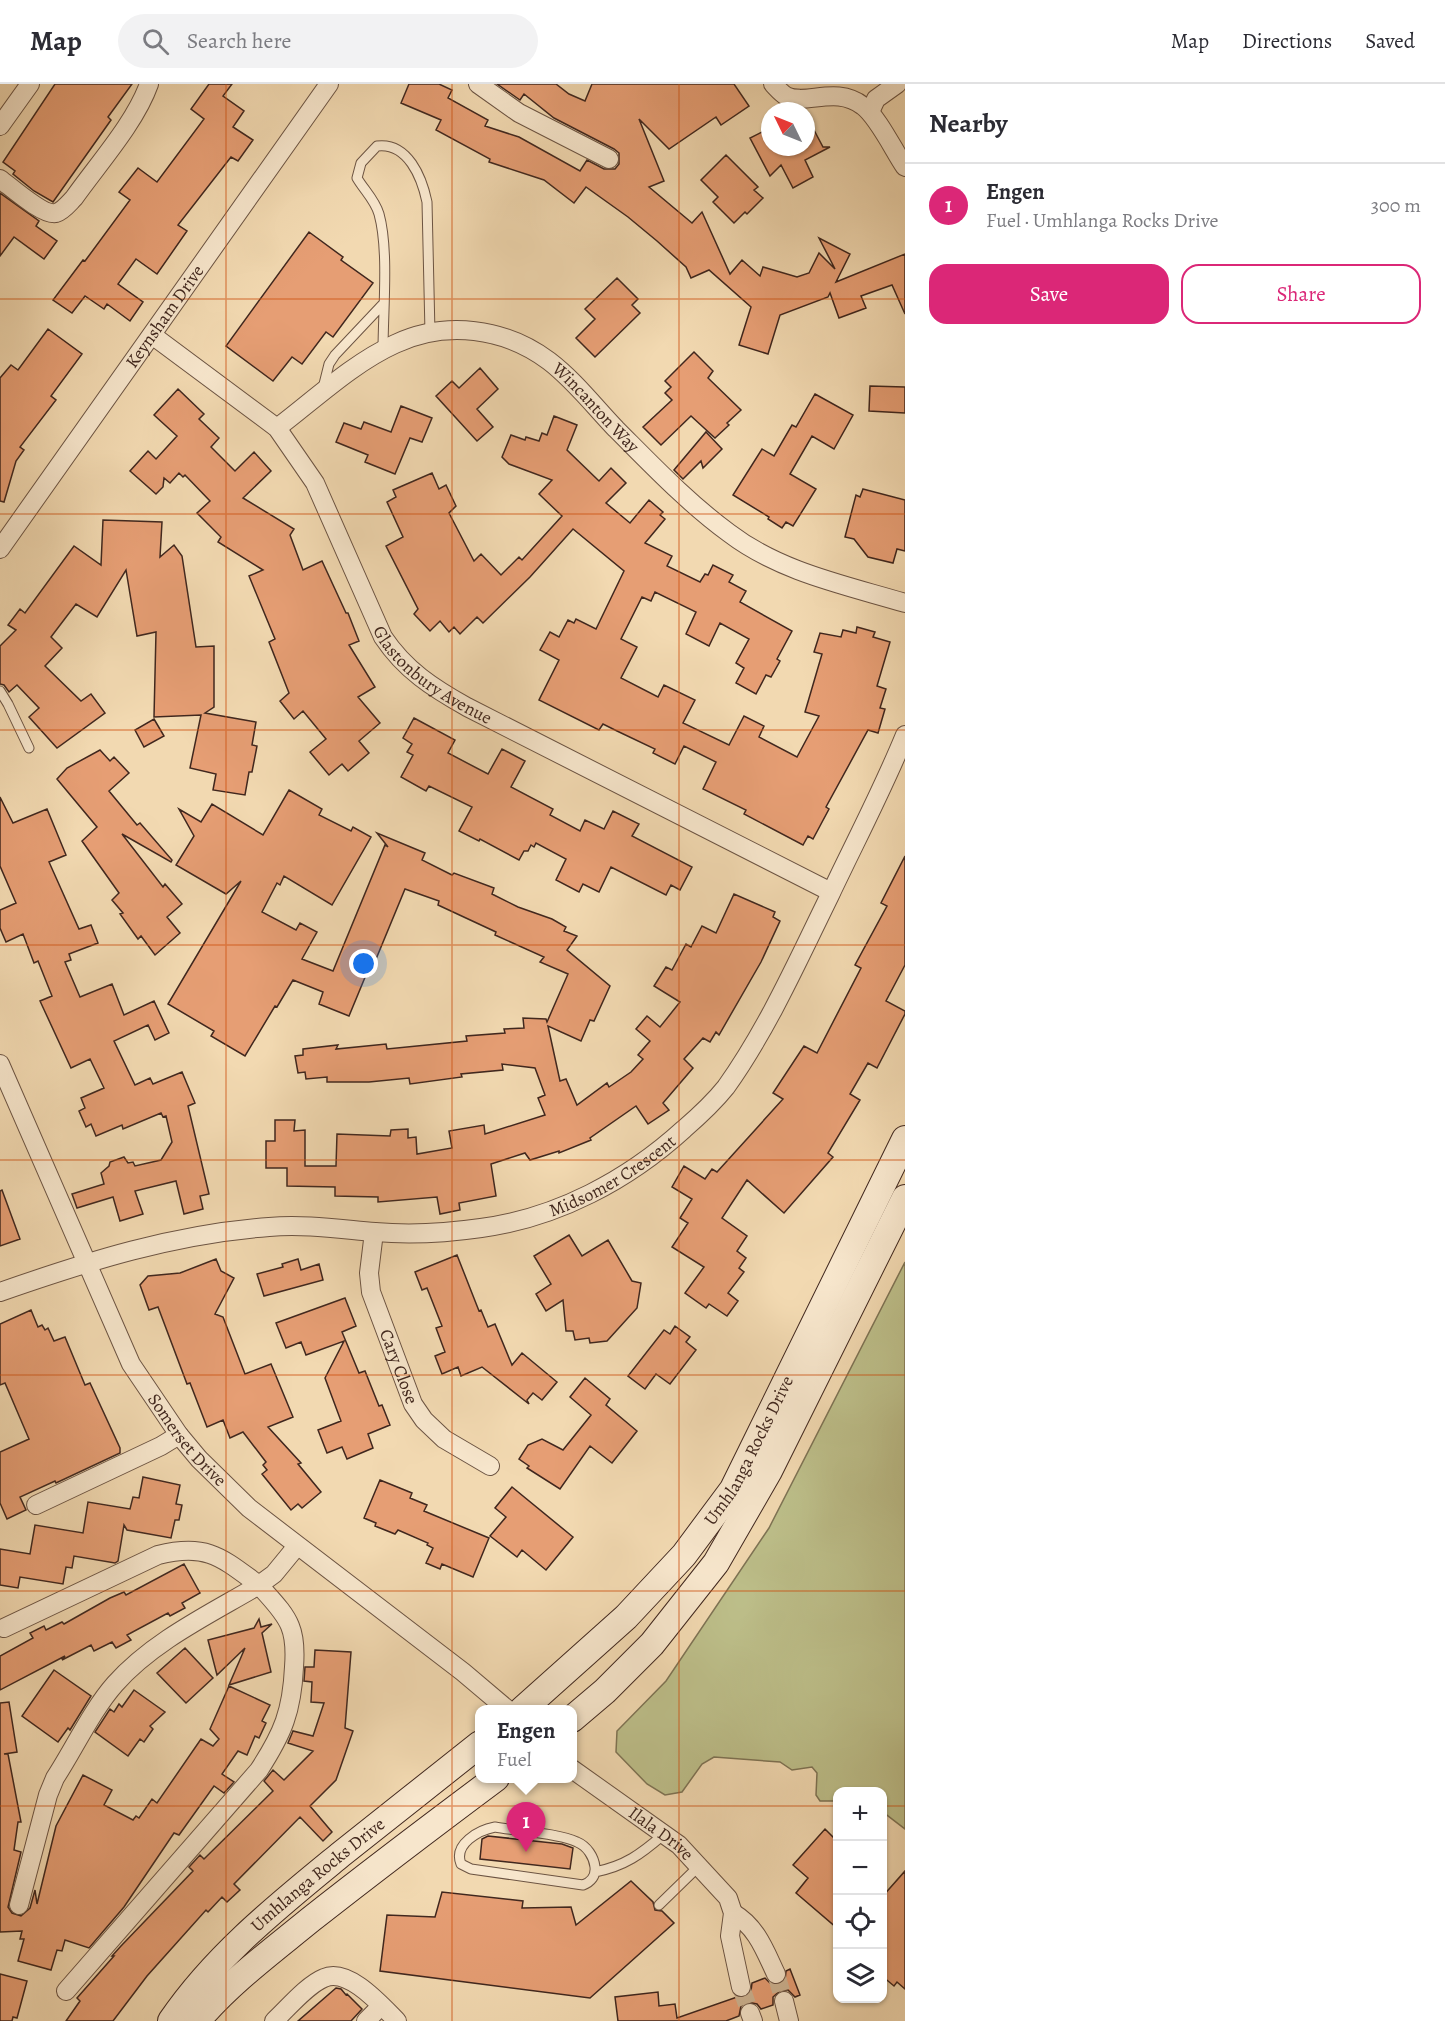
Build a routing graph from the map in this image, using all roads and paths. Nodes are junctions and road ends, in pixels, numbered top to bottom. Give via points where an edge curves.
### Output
1 (30, 84) edge
2 (149, 84) edge
3 (329, 84) edge
4 (772, 84) edge
5 (897, 84) edge
6 (484, 86) edge
7 (870, 112) junction
8 (0, 126) edge
9 (609, 159) dead end
10 (905, 167) edge
11 (0, 179) edge
12 (384, 303) junction
13 (430, 333) junction
14 (152, 335) junction
15 (383, 350) junction
16 (322, 393) junction
17 (277, 428) junction
18 (0, 549) edge
19 (905, 603) edge
20 (0, 691) edge
21 (905, 735) edge
22 (29, 748) dead end
23 (831, 892) junction
24 (0, 1064) edge
25 (905, 1139) edge
26 (905, 1198) edge
27 (374, 1232) junction
28 (86, 1262) junction
29 (0, 1292) edge
30 (180, 1435) junction
31 (490, 1466) dead end
32 (36, 1505) dead end
33 (297, 1546) junction
34 (259, 1586) junction
35 (4, 1628) dead end
36 (502, 1705) edge
37 (528, 1705) edge
38 (577, 1716) edge
39 (475, 1748) edge
40 (577, 1772) edge
41 (491, 1783) edge
42 (663, 1835) junction
43 (698, 1866) junction
44 (595, 1872) junction
45 (19, 1905) dead end
46 (659, 1905) dead end
47 (734, 1913) junction
48 (776, 1974) tunnel mouth
49 (741, 1987) tunnel mouth
50 (66, 1990) dead end
51 (784, 2001) tunnel mouth
52 (381, 2006) junction
53 (171, 2021) edge
54 (197, 2021) edge
55 (274, 2021) edge
56 (366, 2021) edge
57 (397, 2021) edge
58 (789, 2021) edge

1 - 8 street
2 - 11 street via 134,114 62,210 51,213 40,209
3 - 14 street, Keynsham Drive
4 - 7 street via 793,99 840,96 856,101
5 - 7 street via 876,99
6 - 9 street via 519,113
7 - 10 street
12 - 13 lane via 381,225 375,203 357,178 361,163 377,146 383,145 409,160 417,170 427,202
12 - 15 lane
12 - 16 lane via 335,355 326,372
13 - 15 street, Wincanton Way via 410,337
13 - 19 street, Wincanton Way via 474,330 529,348 562,372 667,481 730,535 785,565
14 - 17 street, Glastonbury Avenue
14 - 18 street, Keynsham Drive
15 - 16 street, Wincanton Way
16 - 17 street, Wincanton Way
17 - 23 street, Glastonbury Avenue via 315,483 383,637 420,679 477,713
20 - 22 lane
21 - 23 street, Midsomer Crescent
23 - 27 street, Midsomer Crescent via 792,974 724,1089 656,1153 587,1195 520,1220 429,1233
24 - 28 street, Somerset Drive
25 - 37 main road, Umhlanga Rocks Drive via 733,1489 684,1555 626,1617
26 - 38 main road, Umhlanga Rocks Drive via 768,1471 716,1563 652,1644
27 - 28 street, Midsomer Crescent via 271,1226 184,1239
27 - 31 street, Cary Close via 371,1292 413,1404 433,1430
28 - 29 street, Midsomer Crescent
28 - 30 street, Somerset Drive via 131,1364
30 - 32 street
30 - 33 street, Somerset Drive via 220,1481
33 - 34 street
33 - 36 street, Somerset Drive
34 - 35 street via 226,1560 204,1551 175,1551 158,1555
34 - 45 street via 165,1642 114,1686 48,1795
34 - 50 street via 290,1626 293,1641 291,1702 279,1738 259,1770
39 - 53 main road, Umhlanga Rocks Drive via 281,1903 230,1950
40 - 42 street, Ilala Drive
41 - 54 main road, Umhlanga Rocks Drive via 266,1956
42 - 43 street, Ilala Drive
42 - 44 lane via 630,1860
43 - 46 lane
43 - 47 street, Ilala Drive via 728,1898
44 - 44 lane via 590,1852 577,1841 495,1827 475,1834 459,1852 461,1864 471,1869 583,1885 589,1883
47 - 48 street, Ilala Drive via 754,1930
47 - 49 street via 730,1936
51 - 58 street
52 - 55 street via 351,1980 326,1976
52 - 56 street
52 - 57 street

